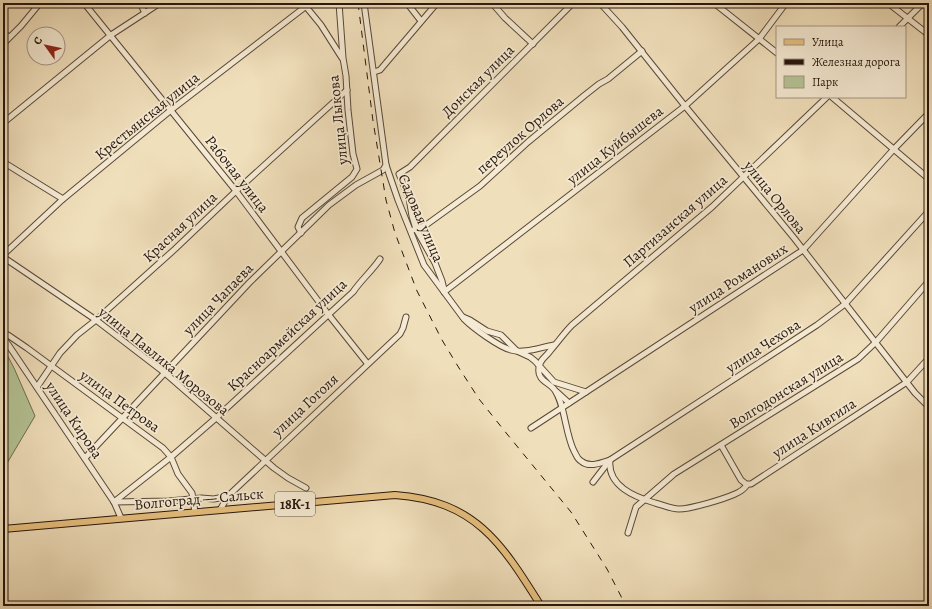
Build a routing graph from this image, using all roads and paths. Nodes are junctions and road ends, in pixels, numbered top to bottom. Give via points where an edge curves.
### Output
1 (40, 3) edge
2 (84, 3) edge
3 (140, 3) edge
4 (160, 3) edge
5 (312, 3) edge
6 (339, 3) edge
7 (364, 3) edge
8 (407, 3) edge
9 (437, 3) edge
10 (492, 3) edge
11 (573, 3) edge
12 (600, 3) edge
13 (714, 3) edge
14 (786, 3) edge
15 (888, 3) edge
16 (923, 3) edge
17 (304, 5) edge
18 (145, 13) junction
19 (908, 18) junction
20 (421, 22) junction
21 (900, 26) edge
22 (3, 33) edge
23 (111, 35) junction
24 (929, 35) edge
25 (9, 37) junction
26 (759, 39) junction
27 (3, 44) edge
28 (533, 44) junction
29 (642, 51) junction
30 (776, 52) edge
31 (343, 58) junction
32 (374, 72) junction
33 (347, 90) junction
34 (826, 98) edge
35 (833, 98) edge
36 (685, 106) junction
37 (171, 110) junction
38 (929, 114) edge
39 (3, 123) edge
40 (893, 150) junction
41 (3, 162) edge
42 (386, 165) junction
43 (381, 171) joint
44 (399, 174) joint
45 (743, 177) junction
46 (929, 180) edge
47 (236, 191) junction
48 (63, 199) junction
49 (929, 211) edge
50 (416, 229) junction
51 (410, 231) junction
52 (301, 233) junction
53 (803, 250) junction
54 (282, 251) junction
55 (3, 256) edge
56 (380, 259) dead end
57 (929, 281) edge
58 (444, 292) junction
59 (845, 304) junction
60 (328, 314) junction
61 (462, 317) junction
62 (406, 318) dead end
63 (96, 320) junction
64 (3, 334) edge
65 (3, 337) edge
66 (876, 342) junction
67 (554, 345) junction
68 (517, 351) junction
69 (929, 358) edge
70 (368, 363) junction
71 (52, 365) junction
72 (539, 365) junction
73 (164, 373) junction
74 (907, 382) junction
75 (37, 387) junction
76 (554, 390) junction
77 (586, 392) junction
78 (569, 404) junction
79 (929, 407) edge
80 (562, 408) junction
81 (216, 418) junction
82 (123, 419) junction
83 (531, 428) dead end
84 (721, 445) junction
85 (171, 457) junction
86 (85, 458) junction
87 (264, 460) junction
88 (610, 460) junction
89 (593, 482) dead end
90 (747, 485) junction
91 (306, 488) dead end
92 (228, 496) junction
93 (194, 499) junction
94 (642, 501) junction
95 (114, 502) junction
96 (220, 510) junction
97 (195, 512) junction
98 (121, 518) junction
99 (3, 529) edge
100 (628, 533) dead end
101 (541, 606) edge

1 - 25 street
2 - 23 street, Рабочая улица
3 - 18 street
4 - 18 street
5 - 17 street, Крестьянская улица
6 - 31 street, улица Лыкова
7 - 32 street, Садовая улица
8 - 20 street
9 - 20 street
10 - 28 street
11 - 28 street, Донская улица
12 - 29 street, улица Орлова
13 - 26 street
14 - 26 street, улица Куйбышева
15 - 19 street
16 - 19 street
17 - 31 street via 321,24
17 - 37 street, Крестьянская улица
18 - 23 street
19 - 21 street
19 - 24 street
20 - 32 street via 380,70
22 - 25 street
23 - 37 street, Рабочая улица
23 - 39 street
25 - 27 street
26 - 30 street
26 - 36 street, улица Куйбышева
28 - 44 street, Донская улица via 410,167
29 - 36 street, улица Орлова
29 - 50 street, переулок Орлова via 614,75 584,95 480,186 426,225
31 - 33 street, улица Лыкова
32 - 42 street, Садовая улица
33 - 47 street, Красная улица
33 - 52 street, улица Лыкова via 356,169 352,177 302,218 298,227
34 - 45 street, Партизанская улица
35 - 40 street
36 - 45 street, улица Орлова
36 - 58 street, улица Куйбышева
37 - 47 street, Рабочая улица
37 - 48 street, Крестьянская улица
38 - 40 street, улица Романовых
40 - 46 street
40 - 53 street, улица Романовых
41 - 48 street
42 - 43 street, Садовая улица
42 - 51 street, Садовая улица
43 - 52 street, улица Чапаева via 329,205
44 - 50 street, Садовая улица via 409,198
45 - 53 street, улица Орлова
45 - 67 street, Партизанская улица via 678,237 572,325
47 - 54 street, Рабочая улица
47 - 63 street, Красная улица
48 - 55 street, Крестьянская улица
49 - 59 street, улица Чехова
50 - 51 street, переулок Орлова
50 - 58 street, Садовая улица via 435,263
51 - 58 street, Садовая улица via 424,265
52 - 54 street, улица Чапаева
53 - 59 street, улица Орлова
53 - 77 street, улица Романовых
54 - 60 street, Рабочая улица
54 - 73 street, улица Чапаева
55 - 63 street, улица Павлика Морозова
56 - 60 street, Красноармейская улица via 353,292
57 - 66 street, Волгодонская улица
58 - 61 street
59 - 66 street, улица Орлова
59 - 88 street, улица Чехова via 804,334
60 - 70 street, Рабочая улица
60 - 81 street, Красноармейская улица
61 - 68 street via 479,332 510,350
61 - 68 street via 487,331 501,334
62 - 70 street, улица Гоголя via 400,334
63 - 71 street, Красная улица via 77,334
63 - 73 street, улица Павлика Морозова
64 - 71 street, улица Петрова
65 - 75 street, улица Кирова
66 - 74 street, улица Орлова
66 - 84 street, Волгодонская улица via 858,359
67 - 68 street
67 - 72 street, Партизанская улица
68 - 72 street
69 - 74 street, улица Кивгила
70 - 87 street, улица Гоголя
71 - 75 street, Красная улица
71 - 82 street, улица Петрова
72 - 76 street via 539,375
72 - 77 street via 554,382
73 - 81 street, улица Павлика Морозова
73 - 82 street, улица Чапаева
74 - 79 street, улица Орлова
74 - 90 street, улица Кивгила
75 - 86 street, улица Кирова
76 - 78 street
76 - 80 street
77 - 78 street, улица Романовых
78 - 80 street, улица Романовых
80 - 83 street, улица Романовых
80 - 88 street via 571,445 579,460 591,465
81 - 85 street, Красноармейская улица
81 - 87 street, улица Павлика Морозова
82 - 85 street, улица Петрова via 163,448
82 - 86 street, улица Чапаева
84 - 90 street via 741,480
84 - 94 street, Волгодонская улица via 674,474
85 - 93 street, улица Петрова via 178,474
85 - 95 street, Красноармейская улица
86 - 95 street, улица Кирова
87 - 91 street, улица Павлика Морозова via 280,474
87 - 92 street, улица Гоголя
88 - 89 street, улица Чехова
88 - 94 street, улица Кивгила via 610,470 616,480 626,491
90 - 94 street, улица Кивгила via 736,494 685,508
92 - 93 street
92 - 96 street, улица Гоголя
93 - 95 street
93 - 97 street, улица Петрова
94 - 100 street via 633,512
95 - 98 street, улица Кирова
96 - 97 main road, Волгоград — Сальск / 18К-1
96 - 101 main road, Волгоград — Сальск / 18К-1 via 395,495 416,496 435,501 471,519 490,534
97 - 98 main road, Волгоград — Сальск / 18К-1
98 - 99 main road, Волгоград — Сальск / 18К-1

